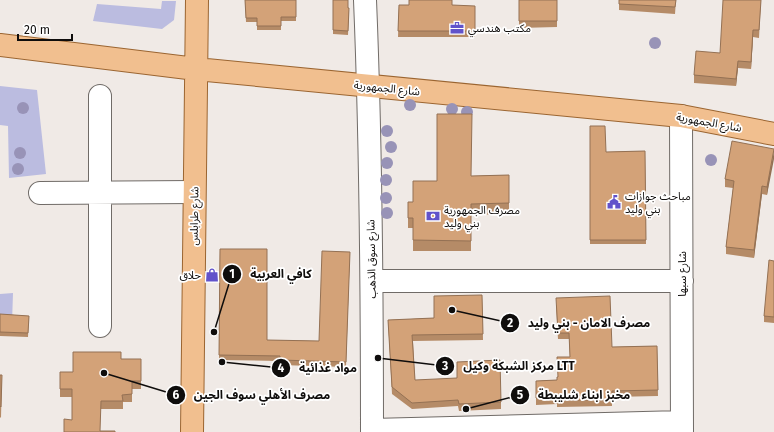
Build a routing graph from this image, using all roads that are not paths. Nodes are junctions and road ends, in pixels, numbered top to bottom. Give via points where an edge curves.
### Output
1 (197, 0) edge
2 (365, 0) edge
3 (0, 45) edge
4 (196, 68) junction
5 (368, 86) junction
6 (100, 96) dead end
7 (681, 116) junction
8 (774, 134) edge
9 (100, 192) junction
10 (194, 192) junction
11 (40, 193) dead end
12 (372, 281) junction
13 (682, 281) junction
14 (100, 326) dead end
15 (682, 427) edge
16 (372, 431) edge
17 (192, 432) edge

1 - 4 main road, شارع طرابلس
2 - 5 street, شارع سوق الذهب
3 - 4 main road, شارع الجمهورية
4 - 5 main road, شارع الجمهورية
4 - 10 main road, شارع طرابلس
5 - 7 main road, شارع الجمهورية
5 - 12 street, شارع سوق الذهب
6 - 9 street
7 - 8 main road, شارع الجمهورية
7 - 13 street, شارع سبها
9 - 10 street
9 - 11 street
9 - 14 street
10 - 17 main road, شارع طرابلس
12 - 13 street
12 - 16 street, شارع سوق الذهب
13 - 15 street, شارع سبها
15 - 16 street

